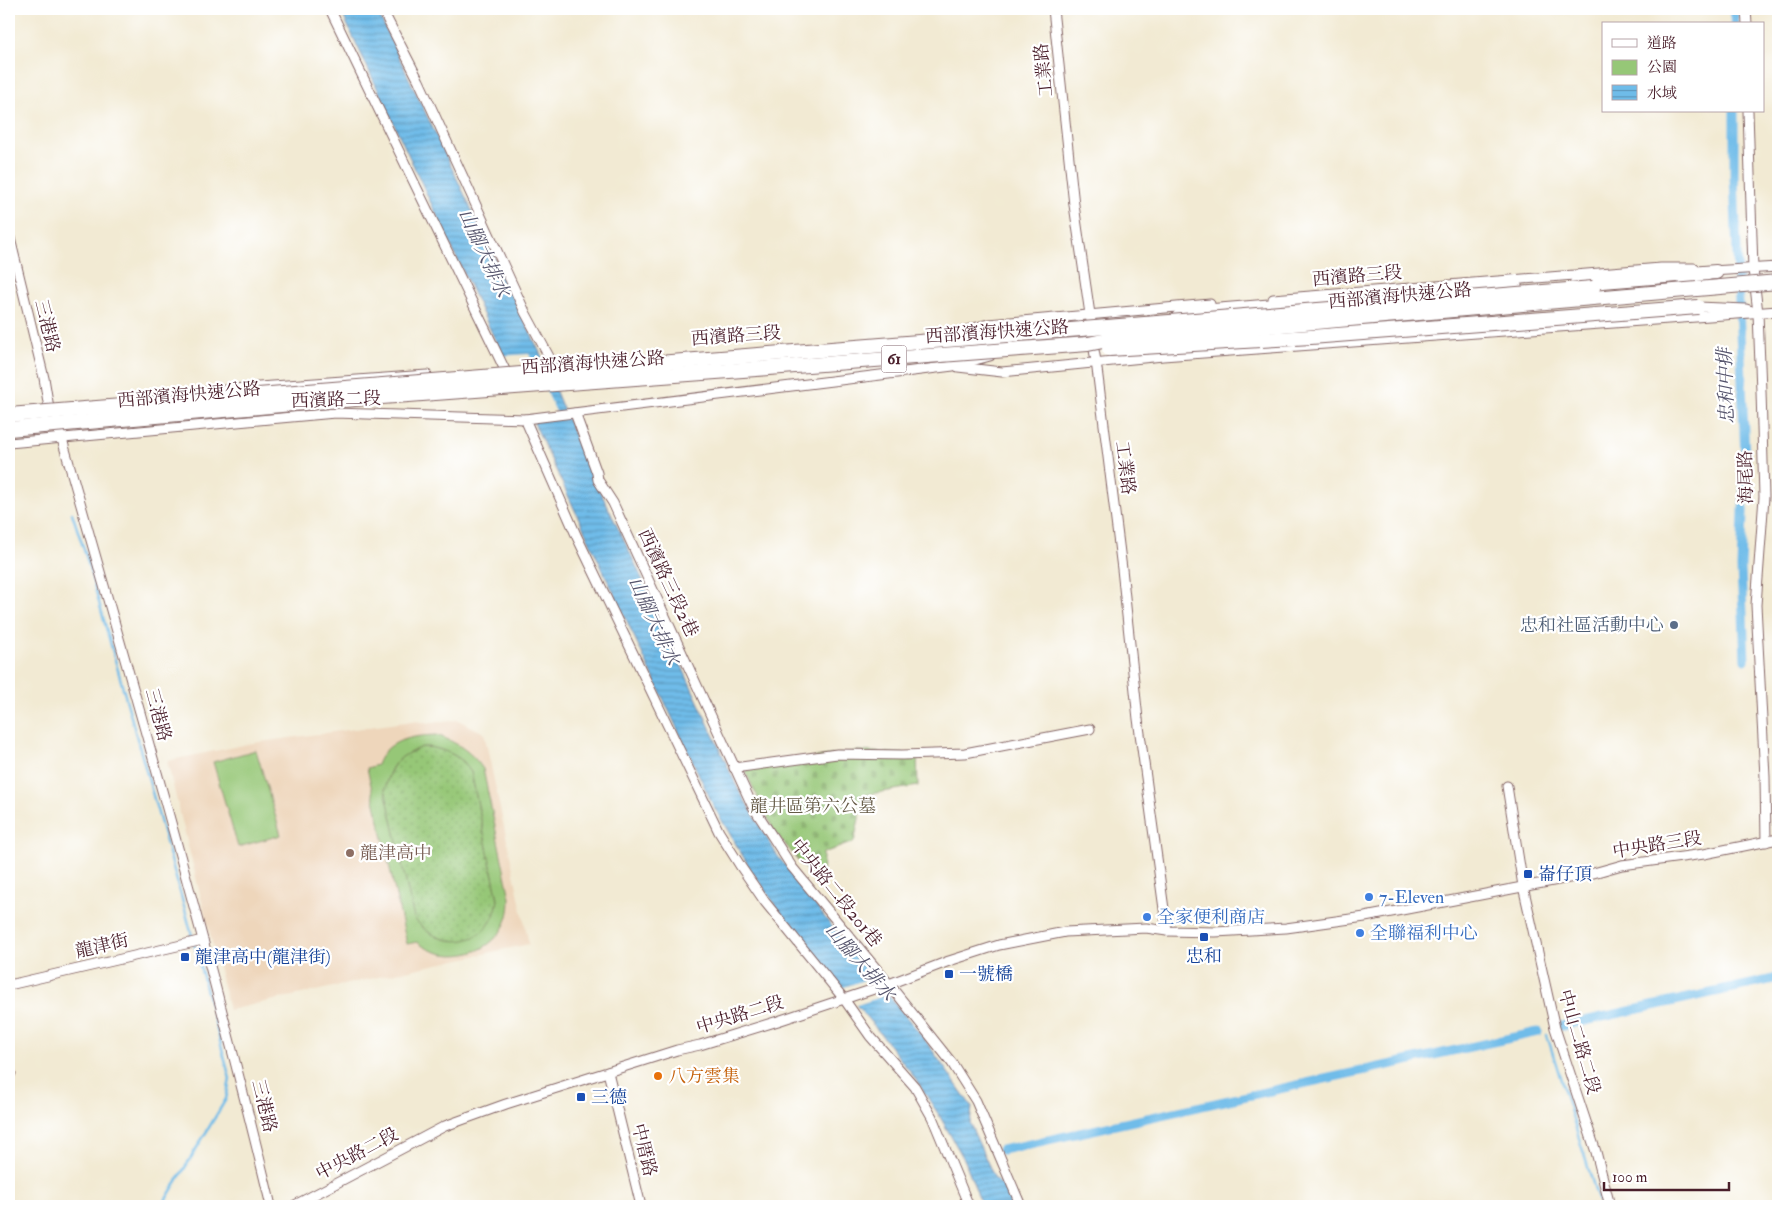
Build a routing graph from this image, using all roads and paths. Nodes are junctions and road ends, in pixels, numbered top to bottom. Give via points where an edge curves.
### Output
1 (330, 9) edge
2 (382, 9) edge
3 (1053, 9) edge
4 (1746, 9) edge
5 (1746, 22) edge
6 (1748, 112) edge
7 (9, 234) edge
8 (1778, 267) edge
9 (1749, 269) junction
10 (1721, 271) junction
11 (1778, 274) edge
12 (1778, 282) edge
13 (1778, 286) edge
14 (1753, 289) junction
15 (1641, 296) junction
16 (1698, 307) joint
17 (1730, 311) junction
18 (1778, 311) edge
19 (1758, 312) junction
20 (1091, 316) junction
21 (1160, 322) junction
22 (939, 337) junction
23 (1090, 341) junction
24 (1044, 342) junction
25 (1096, 361) junction
26 (554, 366) junction
27 (953, 366) junction
28 (504, 370) junction
29 (49, 408) junction
30 (9, 410) edge
31 (575, 413) junction
32 (9, 416) edge
33 (524, 419) junction
34 (9, 429) edge
35 (62, 439) junction
36 (9, 443) edge
37 (1090, 729) dead end
38 (734, 768) junction
39 (1506, 786) dead end
40 (1778, 839) edge
41 (1766, 842) junction
42 (1523, 886) junction
43 (1167, 931) junction
44 (1215, 932) joint
45 (203, 940) junction
46 (889, 984) junction
47 (9, 985) edge
48 (844, 999) junction
49 (608, 1072) junction
50 (271, 1206) edge
51 (293, 1206) edge
52 (641, 1206) edge
53 (969, 1206) edge
54 (1021, 1206) edge
55 (1610, 1206) edge

1 - 28 street
2 - 26 street via 419,80 525,312
3 - 20 street, 工業路 via 1074,205
4 - 5 street
6 - 9 street, 海尾路
7 - 29 street, 三港路
8 - 9 street, 西濱路三段
9 - 10 street, 西濱路三段
9 - 14 street, 海尾路
10 - 15 street
10 - 20 street, 西濱路三段 via 1661,268
10 - 21 highway, bridge via 1201,312
11 - 21 highway, 西部濱海快速公路 / 61, bridge
12 - 23 highway, 西部濱海快速公路 / 61, bridge
13 - 14 street, 西濱路三段
14 - 15 street, 西濱路三段
14 - 19 street, 海尾路
15 - 23 street, 西濱路三段 via 1116,333
16 - 17 street
16 - 23 highway, bridge via 1107,349
17 - 19 street, 西濱路三段
17 - 25 street, 西濱路三段
18 - 19 street, 西濱路三段
19 - 41 street, 海尾路 via 1764,497 1756,605
20 - 22 street, 西濱路三段 via 988,324
20 - 23 street, 工業路
21 - 32 highway, 西部濱海快速公路 / 61, bridge
22 - 24 street, 西濱路三段
22 - 26 street, 西濱路三段
23 - 24 street, 西濱路三段
23 - 25 street, 工業路
23 - 34 highway, 西部濱海快速公路 / 61, bridge
24 - 27 street, 西濱路三段
25 - 27 street, 西濱路三段 via 1002,372
25 - 43 street, 工業路 via 1138,719
26 - 28 street, 西濱路三段
27 - 31 street, 西濱路三段
28 - 29 street, 西濱路二段 via 244,388
29 - 30 street, 西濱路二段
29 - 35 street, 三港路
31 - 33 street, 西濱路二段
31 - 38 street, 西濱路三段2巷 via 598,480 613,503
33 - 35 street, 西濱路二段 via 335,413
33 - 48 street via 719,832 765,902
35 - 36 street, 西濱路二段
35 - 45 street, 三港路
37 - 38 street via 965,753 837,754
38 - 46 street, 中央路二段201巷 via 752,805 792,867
39 - 42 street, 中山二路二段
40 - 41 street, 中央路三段
41 - 42 street, 中央路三段 via 1622,865
42 - 44 street, 中央路三段 via 1322,923
42 - 55 street, 中山二路二段 via 1555,1028 1596,1152
43 - 44 street, 中央路二段
43 - 46 street, 中央路二段 via 1146,928 1057,934 999,946
45 - 47 street, 龍津街
45 - 50 street, 三港路
46 - 48 street, 中央路二段
46 - 54 street, 中央路二段201巷 via 952,1063 976,1101
48 - 49 street, 中央路二段
48 - 53 street via 870,1036 915,1087 942,1138
49 - 51 street, 中央路二段 via 445,1126
49 - 52 street, 中厝路

